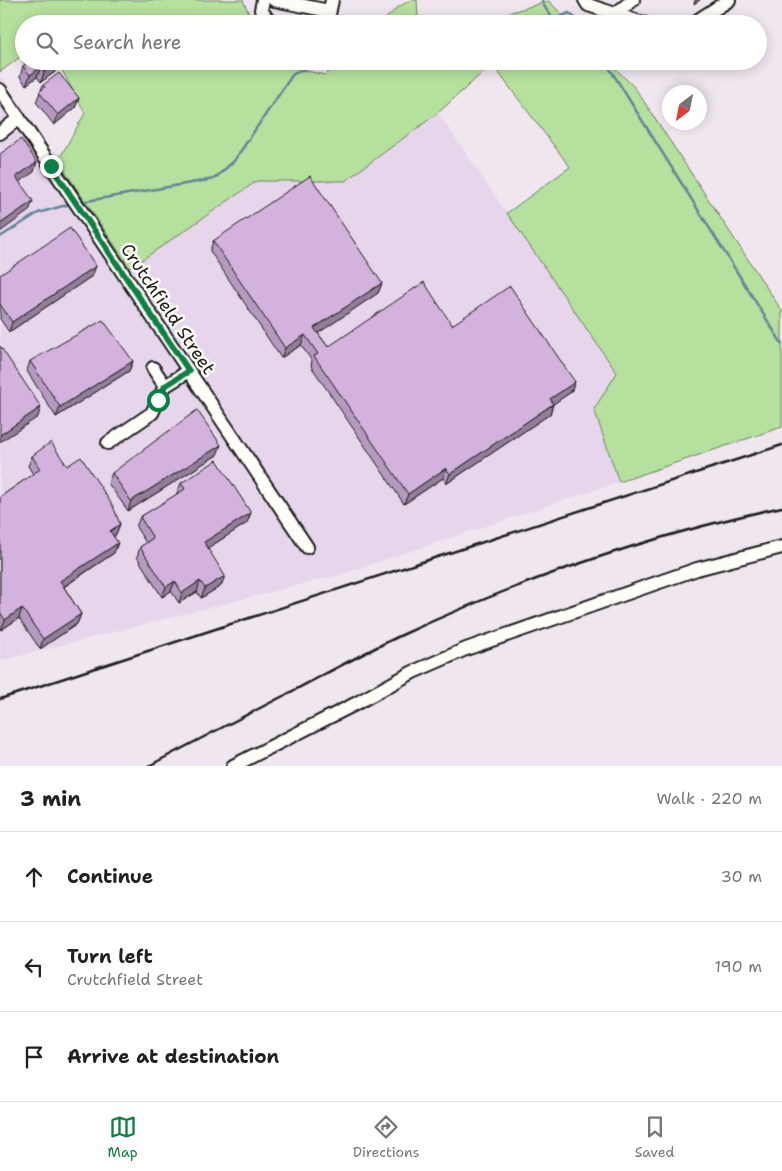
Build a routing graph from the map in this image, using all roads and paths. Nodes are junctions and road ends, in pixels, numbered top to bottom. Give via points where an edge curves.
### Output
1 (263, 0) edge
2 (274, 0) edge
3 (585, 0) edge
4 (633, 0) edge
5 (729, 0) edge
6 (329, 12) edge
7 (615, 14) junction
8 (265, 15) edge
9 (618, 15) edge
10 (706, 15) edge
11 (4, 97) edge
12 (19, 118) junction
13 (0, 133) edge
14 (153, 368) dead end
15 (189, 371) junction
16 (165, 386) junction
17 (108, 443) dead end
18 (307, 547) dead end
19 (782, 547) edge
20 (233, 766) edge

1 - 8 street via 261,10
2 - 6 street
3 - 7 street via 588,5
4 - 7 street
5 - 10 street
7 - 9 street
11 - 12 street, Crutchfield Street
12 - 13 street
12 - 15 street, Crutchfield Street
14 - 16 street
15 - 16 street
15 - 18 street, Crutchfield Street
16 - 17 street via 152,413
19 - 20 street via 696,569 466,649 413,672

